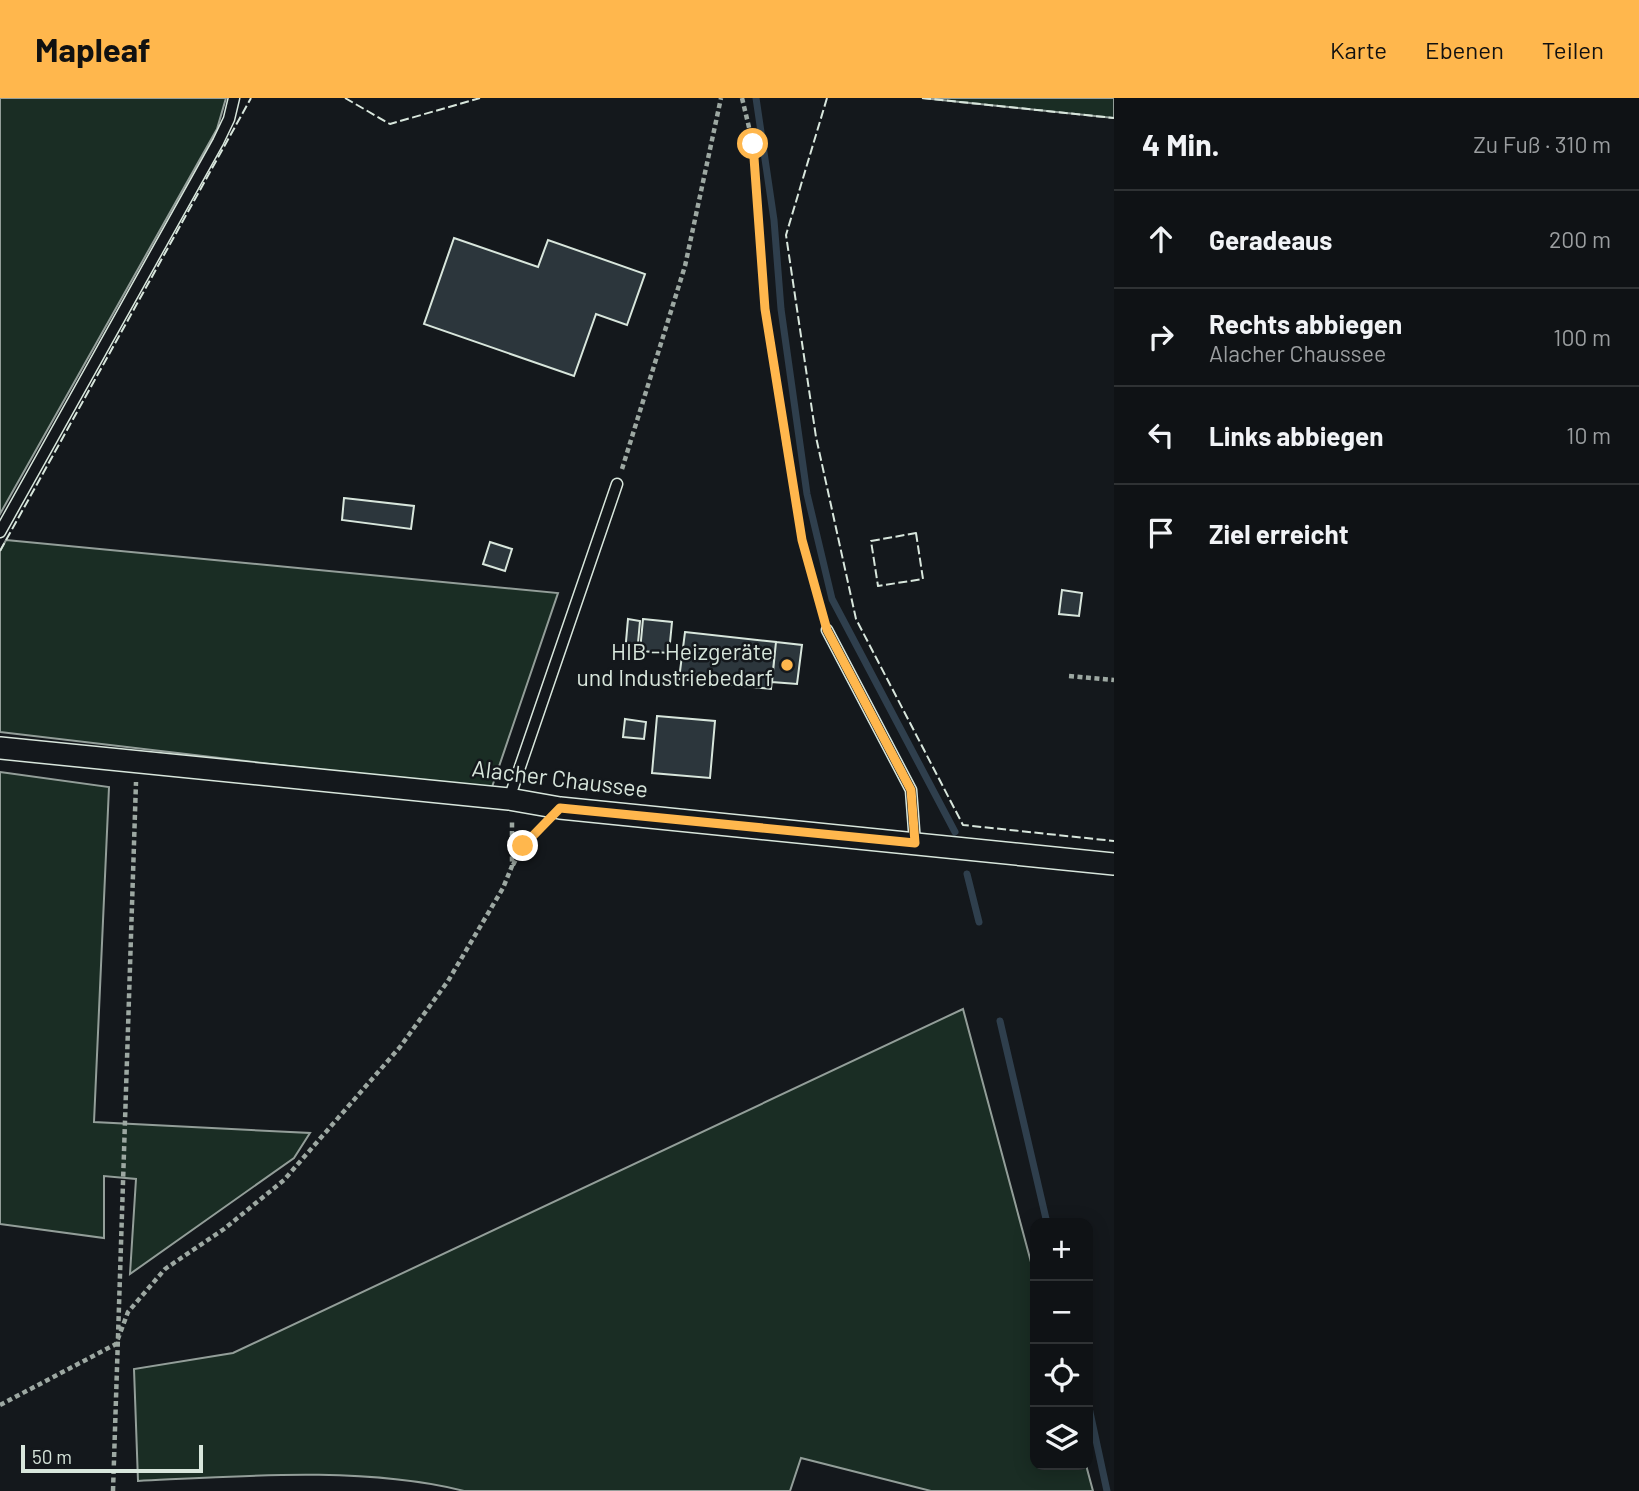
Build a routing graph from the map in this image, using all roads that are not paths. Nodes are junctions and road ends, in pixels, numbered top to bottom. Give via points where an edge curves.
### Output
1 (234, 98) edge
2 (617, 484) road end
3 (0, 532) edge
4 (827, 630) road end
5 (0, 748) edge
6 (509, 799) junction
7 (915, 843) junction
8 (1114, 864) edge

1 - 3 lane via 218,142
2 - 6 lane
4 - 7 lane via 911,790
5 - 6 street, Alacher Chaussee
6 - 7 street, Alacher Chaussee
7 - 8 street, Alacher Chaussee

